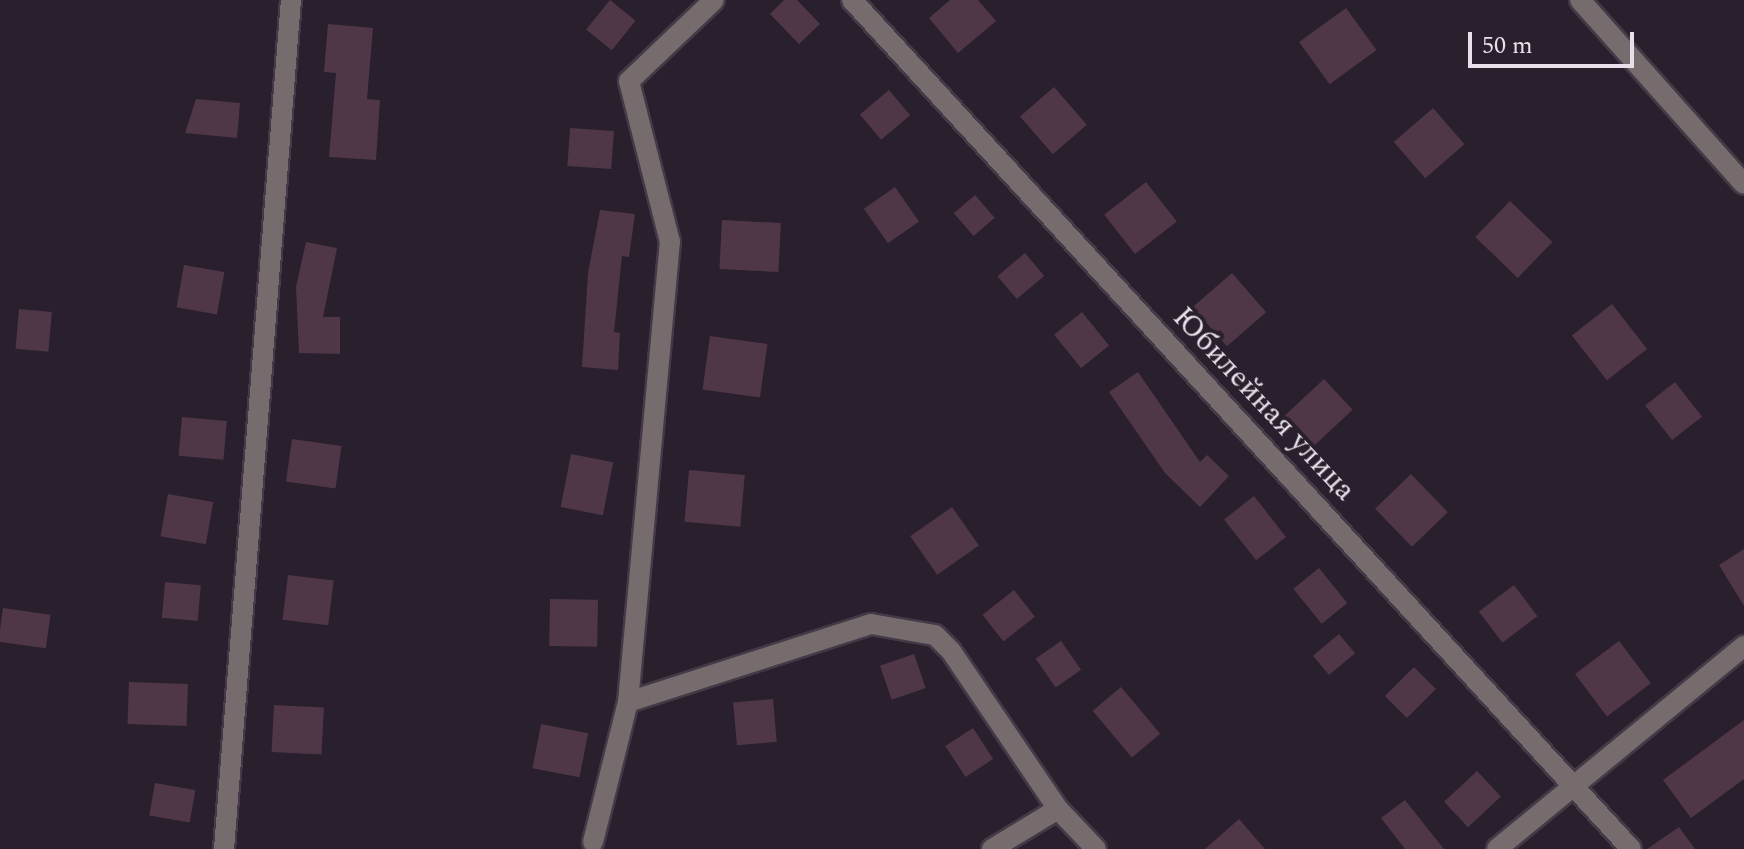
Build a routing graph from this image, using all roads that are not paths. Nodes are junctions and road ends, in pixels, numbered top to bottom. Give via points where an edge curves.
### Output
1 (291, 0) edge
2 (714, 0) edge
3 (852, 0) edge
4 (1580, 0) edge
5 (1744, 184) edge
6 (1744, 646) edge
7 (628, 702) junction
8 (1573, 783) junction
9 (1058, 809) junction
10 (593, 842) dead end
11 (224, 849) edge
12 (992, 849) edge
13 (1096, 849) edge
14 (1497, 849) edge
15 (1631, 849) edge

1 - 11 street
2 - 7 street via 629,81 670,242
3 - 8 street, Юбилейная улица
4 - 5 street
6 - 8 street
7 - 9 street via 871,624 913,628 935,635 951,651
7 - 10 street
8 - 14 street
8 - 15 street, Юбилейная улица
9 - 12 street
9 - 13 street

